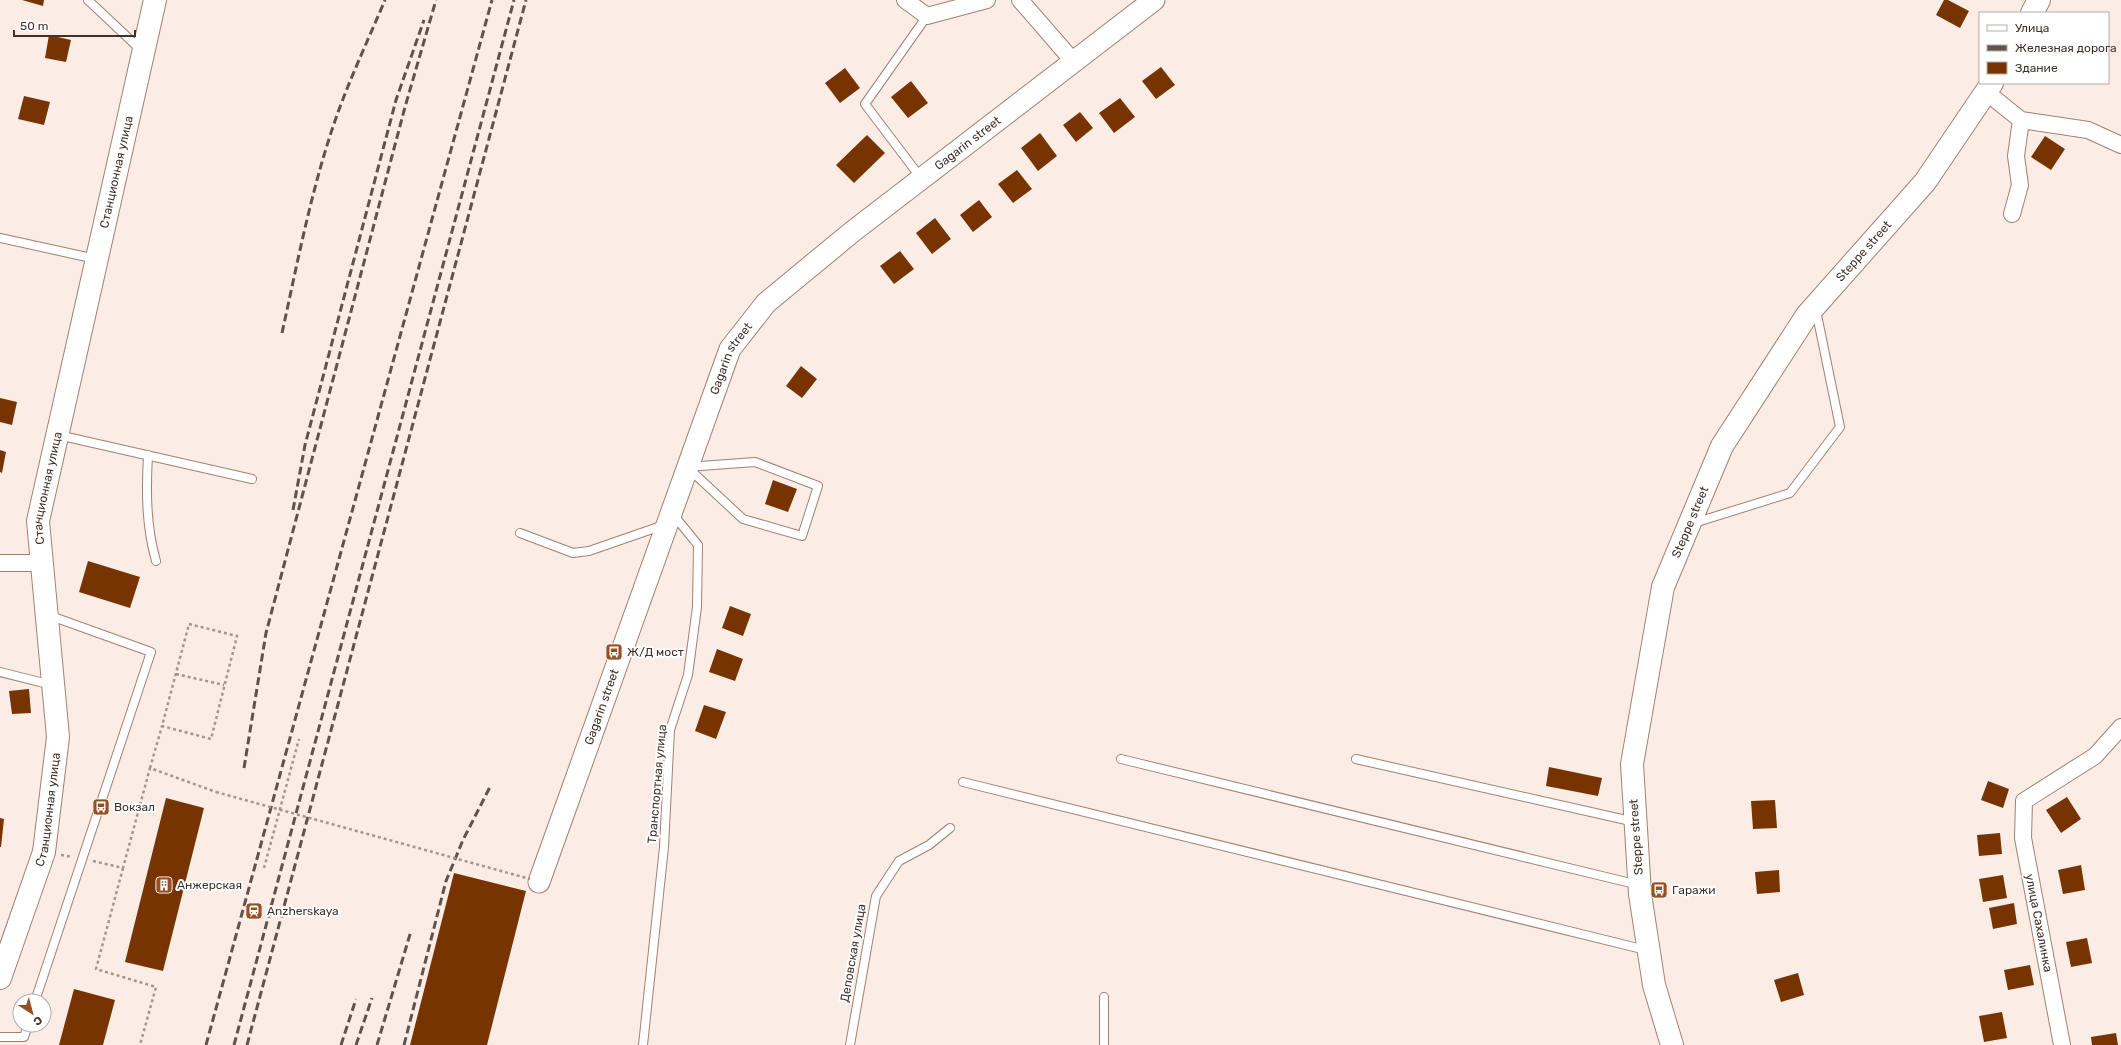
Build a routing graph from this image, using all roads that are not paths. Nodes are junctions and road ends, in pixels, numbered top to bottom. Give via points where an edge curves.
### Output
1 (88, 0) edge
2 (155, 0) edge
3 (905, 0) edge
4 (987, 0) edge
5 (1020, 0) edge
6 (1154, 0) edge
7 (2039, 0) edge
8 (2033, 12) edge
9 (927, 16) junction
10 (144, 52) junction
11 (1073, 61) junction
12 (1989, 88) edge
13 (2021, 120) junction
14 (2121, 145) edge
15 (922, 178) junction
16 (2012, 214) dead end
17 (0, 238) edge
18 (97, 259) junction
19 (1815, 306) junction
20 (58, 435) junction
21 (148, 455) junction
22 (687, 467) junction
23 (252, 479) dead end
24 (669, 518) junction
25 (1689, 524) junction
26 (520, 533) dead end
27 (156, 561) dead end
28 (0, 563) edge
29 (42, 564) junction
30 (47, 615) junction
31 (0, 672) edge
32 (53, 685) junction
33 (2121, 727) edge
34 (1121, 759) dead end
35 (1356, 759) dead end
36 (963, 782) dead end
37 (1636, 822) junction
38 (950, 828) dead end
39 (535, 880) road end
40 (1639, 886) junction
41 (1649, 950) junction
42 (0, 978) edge
43 (39, 993) edge
44 (1104, 997) dead end
45 (25, 1033) edge
46 (0, 1037) edge
47 (643, 1045) edge
48 (850, 1045) edge
49 (1104, 1045) edge
50 (1672, 1045) edge
51 (2062, 1045) edge

1 - 10 lane
2 - 10 main road, Станционная улица
3 - 9 street
4 - 9 street
5 - 11 street
6 - 11 street, Gagarin street
7 - 8 main road
9 - 15 lane via 865,104
10 - 18 main road, Станционная улица
11 - 15 street, Gagarin street
12 - 13 street
12 - 19 main road, Steppe street via 1925,182
13 - 14 street via 2088,130
13 - 16 street via 2016,156 2020,185
15 - 22 street, Gagarin street via 766,303 730,349
17 - 18 lane
18 - 20 main road, Станционная улица
19 - 25 main road, Steppe street via 1722,446
19 - 25 lane via 1840,427 1790,493
20 - 21 lane
20 - 29 main road, Станционная улица via 38,521
21 - 23 lane
21 - 27 lane via 146,499 151,544
22 - 22 lane via 742,519 802,536 818,486 755,462
22 - 24 street, Gagarin street
24 - 26 lane via 590,551 573,553
24 - 39 street, Gagarin street
24 - 47 lane, Транспортная улица via 698,545 697,606 688,675 670,730 664,847
25 - 37 main road, Steppe street via 1661,595 1632,764
28 - 29 street
29 - 30 main road, Станционная улица
30 - 32 main road, Станционная улица
30 - 43 lane via 151,652
31 - 32 lane
32 - 42 main road, Станционная улица via 58,737 44,852
33 - 51 street, улица Сахалинка via 2095,756 2024,801 2023,838
34 - 40 lane
35 - 37 lane
36 - 41 lane
37 - 40 main road, Steppe street
38 - 48 lane, Деповская улица via 929,845 899,861 876,896
40 - 41 main road, Steppe street
41 - 50 main road, Steppe street via 1654,985
44 - 49 lane
45 - 46 lane via 24,1037

